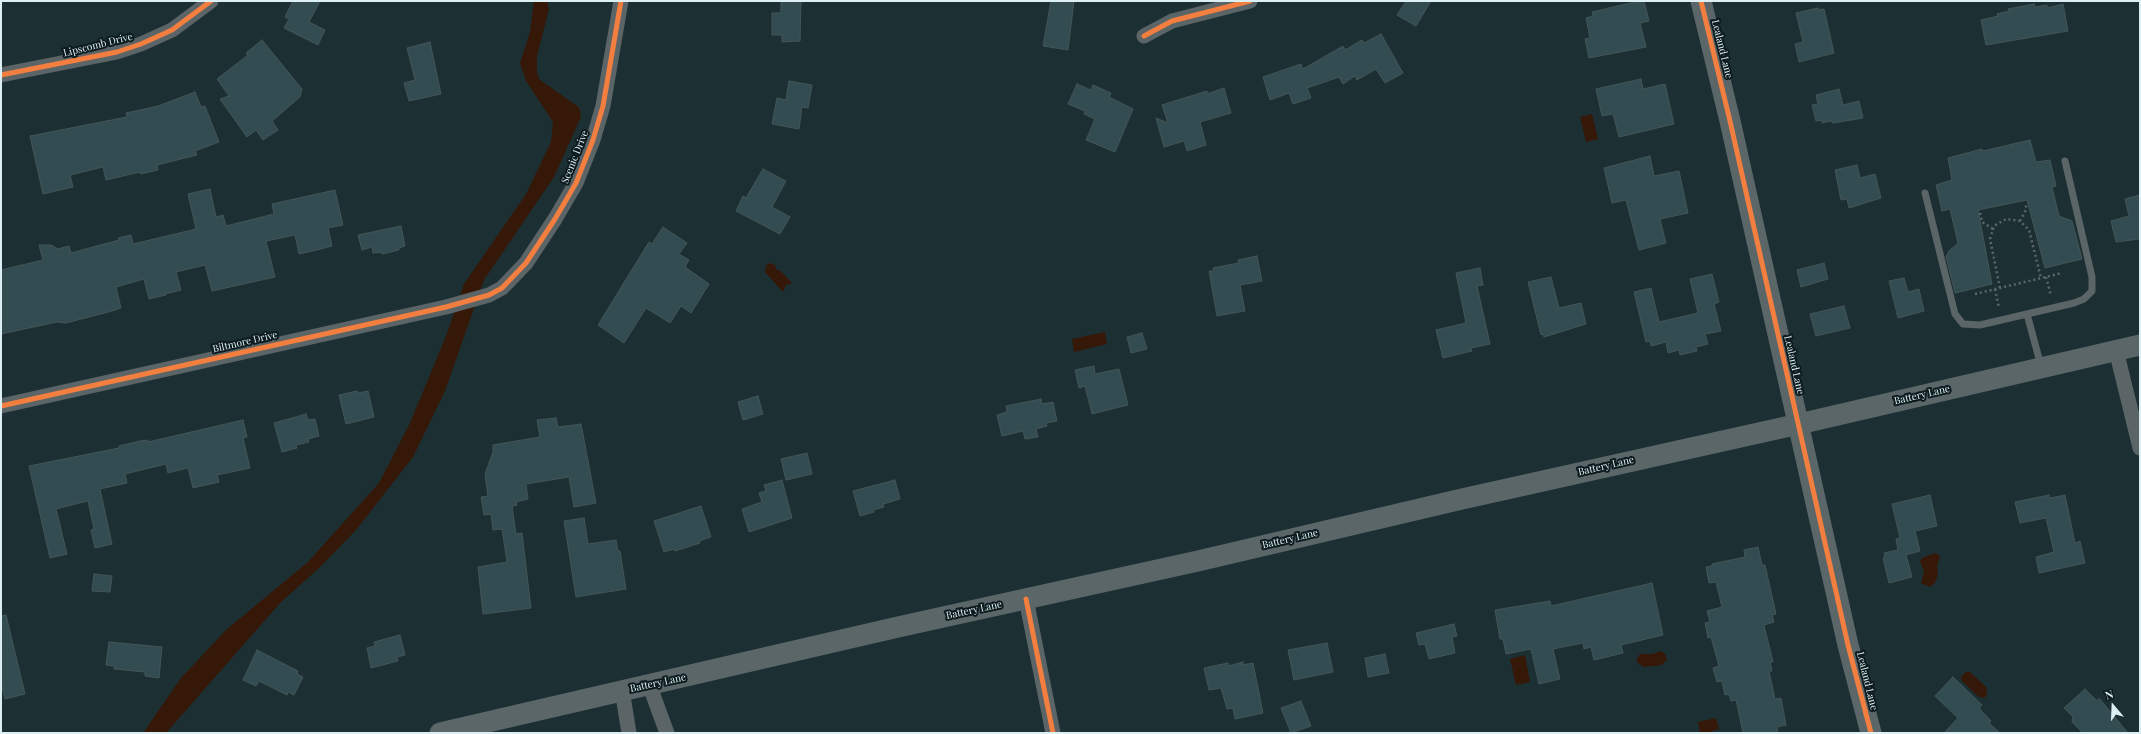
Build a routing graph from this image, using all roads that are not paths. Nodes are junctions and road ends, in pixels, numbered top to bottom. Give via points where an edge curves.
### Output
1 (211, 1) edge
2 (621, 1) edge
3 (1250, 1) edge
4 (1702, 1) edge
5 (1144, 36) dead end
6 (1, 75) edge
7 (2065, 162) dead end
8 (1925, 193) dead end
9 (487, 296) joint
10 (2027, 314) junction
11 (2140, 345) edge
12 (2116, 350) junction
13 (2041, 368) junction
14 (1, 406) edge
15 (1799, 424) junction
16 (2140, 448) edge
17 (1026, 598) junction
18 (649, 684) junction
19 (622, 690) junction
20 (440, 733) edge
21 (629, 733) edge
22 (667, 733) edge
23 (1053, 733) edge
24 (1871, 733) edge

1 - 6 street, Lipscomb Drive via 172,30 135,46 90,58
2 - 9 street, Scenic Drive via 603,106 576,183 526,263 502,288
3 - 5 street via 1172,21
4 - 15 main road, Lealand Lane
7 - 10 lane via 2093,286 2092,291 2084,299
8 - 10 lane via 1952,306 1959,320 1966,325 1975,326
9 - 14 street, Biltmore Drive
10 - 13 lane
11 - 12 main road, Battery Lane
12 - 13 main road, Battery Lane
12 - 16 street
13 - 15 main road, Battery Lane
15 - 17 main road, Battery Lane
15 - 24 main road, Lealand Lane via 1848,645
17 - 18 main road, Battery Lane
17 - 23 street
18 - 19 main road, Battery Lane
18 - 22 street
19 - 20 main road, Battery Lane
19 - 21 street

